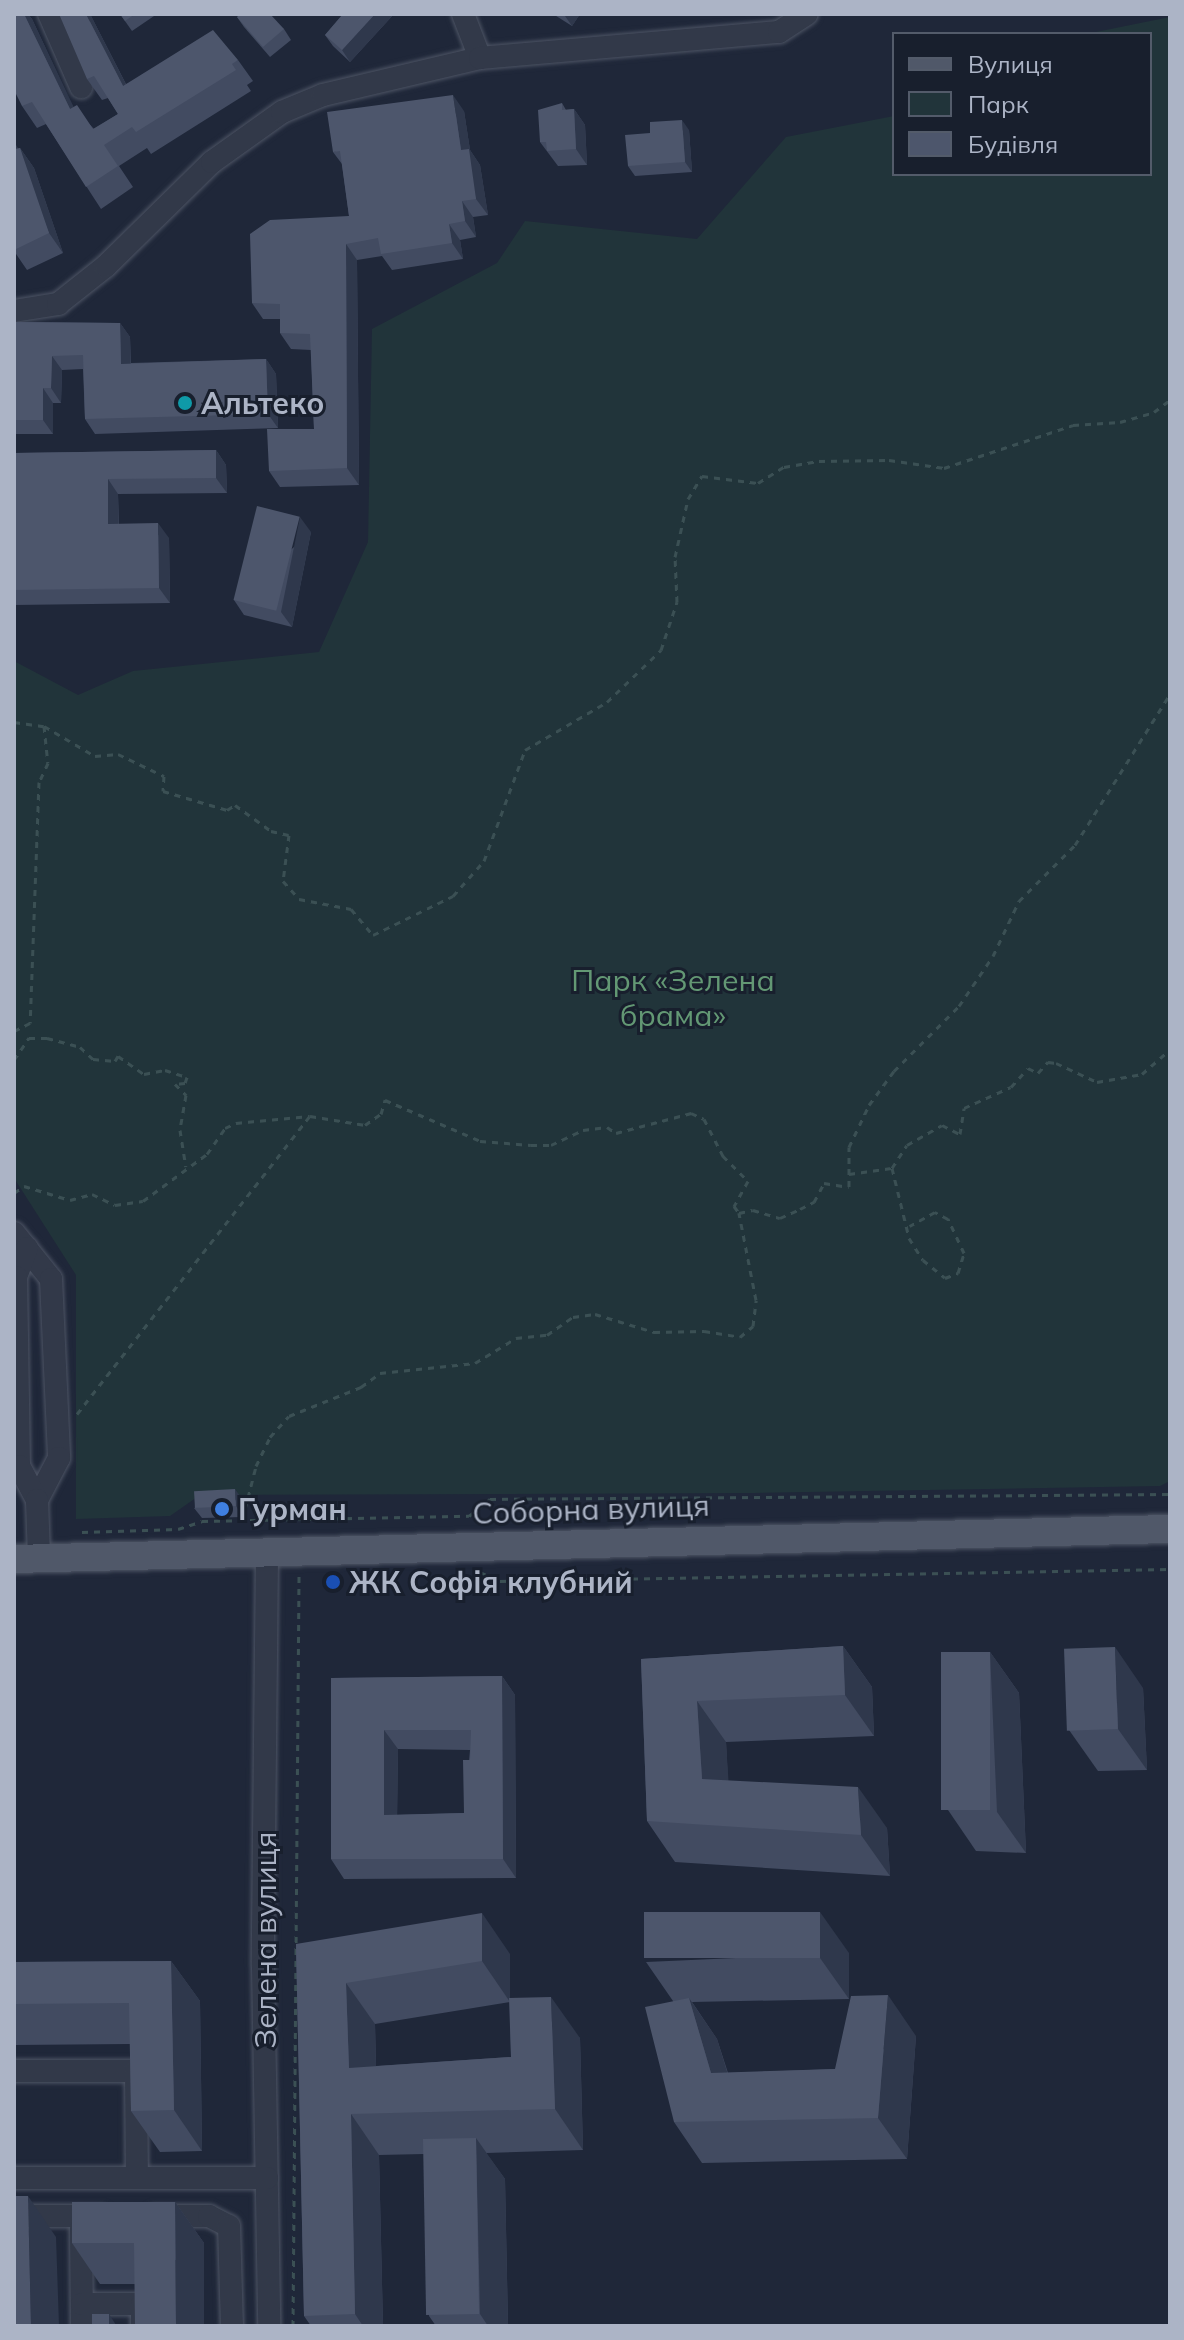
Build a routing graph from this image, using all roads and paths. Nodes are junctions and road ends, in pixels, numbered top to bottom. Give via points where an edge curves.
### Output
1 (49, 14) edge
2 (463, 14) edge
3 (807, 14) edge
4 (480, 58) junction
5 (81, 87) edge
6 (14, 311) edge
7 (1170, 400) edge
8 (1170, 694) edge
9 (14, 722) edge
10 (44, 726) junction
11 (14, 1031) edge
12 (1170, 1050) edge
13 (14, 1060) edge
14 (310, 1116) junction
15 (186, 1167) junction
16 (892, 1168) junction
17 (849, 1174) junction
18 (14, 1193) edge
19 (739, 1213) junction
20 (910, 1226) junction
21 (20, 1241) edge
22 (58, 1439) junction
23 (1170, 1494) edge
24 (14, 1500) edge
25 (37, 1500) junction
26 (242, 1521) junction
27 (1170, 1529) edge
28 (82, 1532) dead end
29 (267, 1554) junction
30 (26, 1558) edge
31 (475, 1569) dead end
32 (1170, 1569) edge
33 (299, 1575) dead end
34 (14, 2071) edge
35 (14, 2178) edge
36 (137, 2178) junction
37 (267, 2178) junction
38 (14, 2216) edge
39 (81, 2216) junction
40 (82, 2315) edge
41 (142, 2326) edge
42 (232, 2326) edge
43 (269, 2326) edge
44 (293, 2326) edge

1 - 5 street
2 - 4 street
3 - 4 street via 779,32
4 - 6 street via 370,80 282,112 212,162 79,290 58,304
7 - 10 path via 1142,416 1073,425 944,468 889,460 819,461 784,467 758,483 702,476 688,499 675,557 677,602 661,650 607,702 525,750 484,861 453,896 373,935 351,909 299,899 283,881 289,835 271,831 235,805 227,810 163,791 164,776 118,754 95,756
8 - 17 path via 1075,845 1019,901 993,956 959,1006 894,1071 869,1105 849,1147
9 - 10 path
10 - 11 path via 48,763 39,782 30,1023
12 - 16 path via 1142,1074 1097,1082 1056,1063 1048,1062 1038,1073 1028,1068 1011,1087 964,1108 960,1134 942,1125 928,1131 907,1145
13 - 15 path via 29,1038 47,1038 80,1047 93,1059 115,1061 118,1056 144,1074 165,1070 187,1077 185,1083 175,1084 186,1095 180,1130
14 - 15 path via 236,1123 225,1128 207,1154
14 - 19 path via 365,1125 381,1114 385,1100 480,1141 551,1145 583,1130 607,1127 616,1133 691,1113 704,1119 723,1156 748,1181 734,1206
14 - 22 path
15 - 18 path via 143,1201 115,1205 92,1194 70,1200 24,1186
16 - 17 path
16 - 20 path
17 - 19 path via 849,1187 824,1183 814,1202 780,1218 753,1210
19 - 26 path via 756,1290 753,1326 740,1337 654,1332 584,1315 547,1335 516,1338 475,1363 380,1373 361,1387 289,1416 270,1437 256,1466
20 - 20 path via 909,1238 923,1260 945,1278 958,1273 964,1253 948,1219 935,1212
21 - 22 street via 51,1279
21 - 25 street via 19,1466
22 - 25 street via 59,1458
23 - 26 path via 490,1499 469,1516
24 - 25 street
25 - 30 street
26 - 28 path
27 - 29 main road, Соборна вулиця
29 - 30 main road, Соборна вулиця
29 - 37 street, Зелена вулиця
31 - 32 path via 500,1581
33 - 44 path
34 - 36 street via 136,2071
35 - 36 street
36 - 37 street
37 - 43 street, Зелена вулиця
38 - 39 street
39 - 40 street
39 - 42 street via 209,2216 229,2226
40 - 41 street via 142,2304

